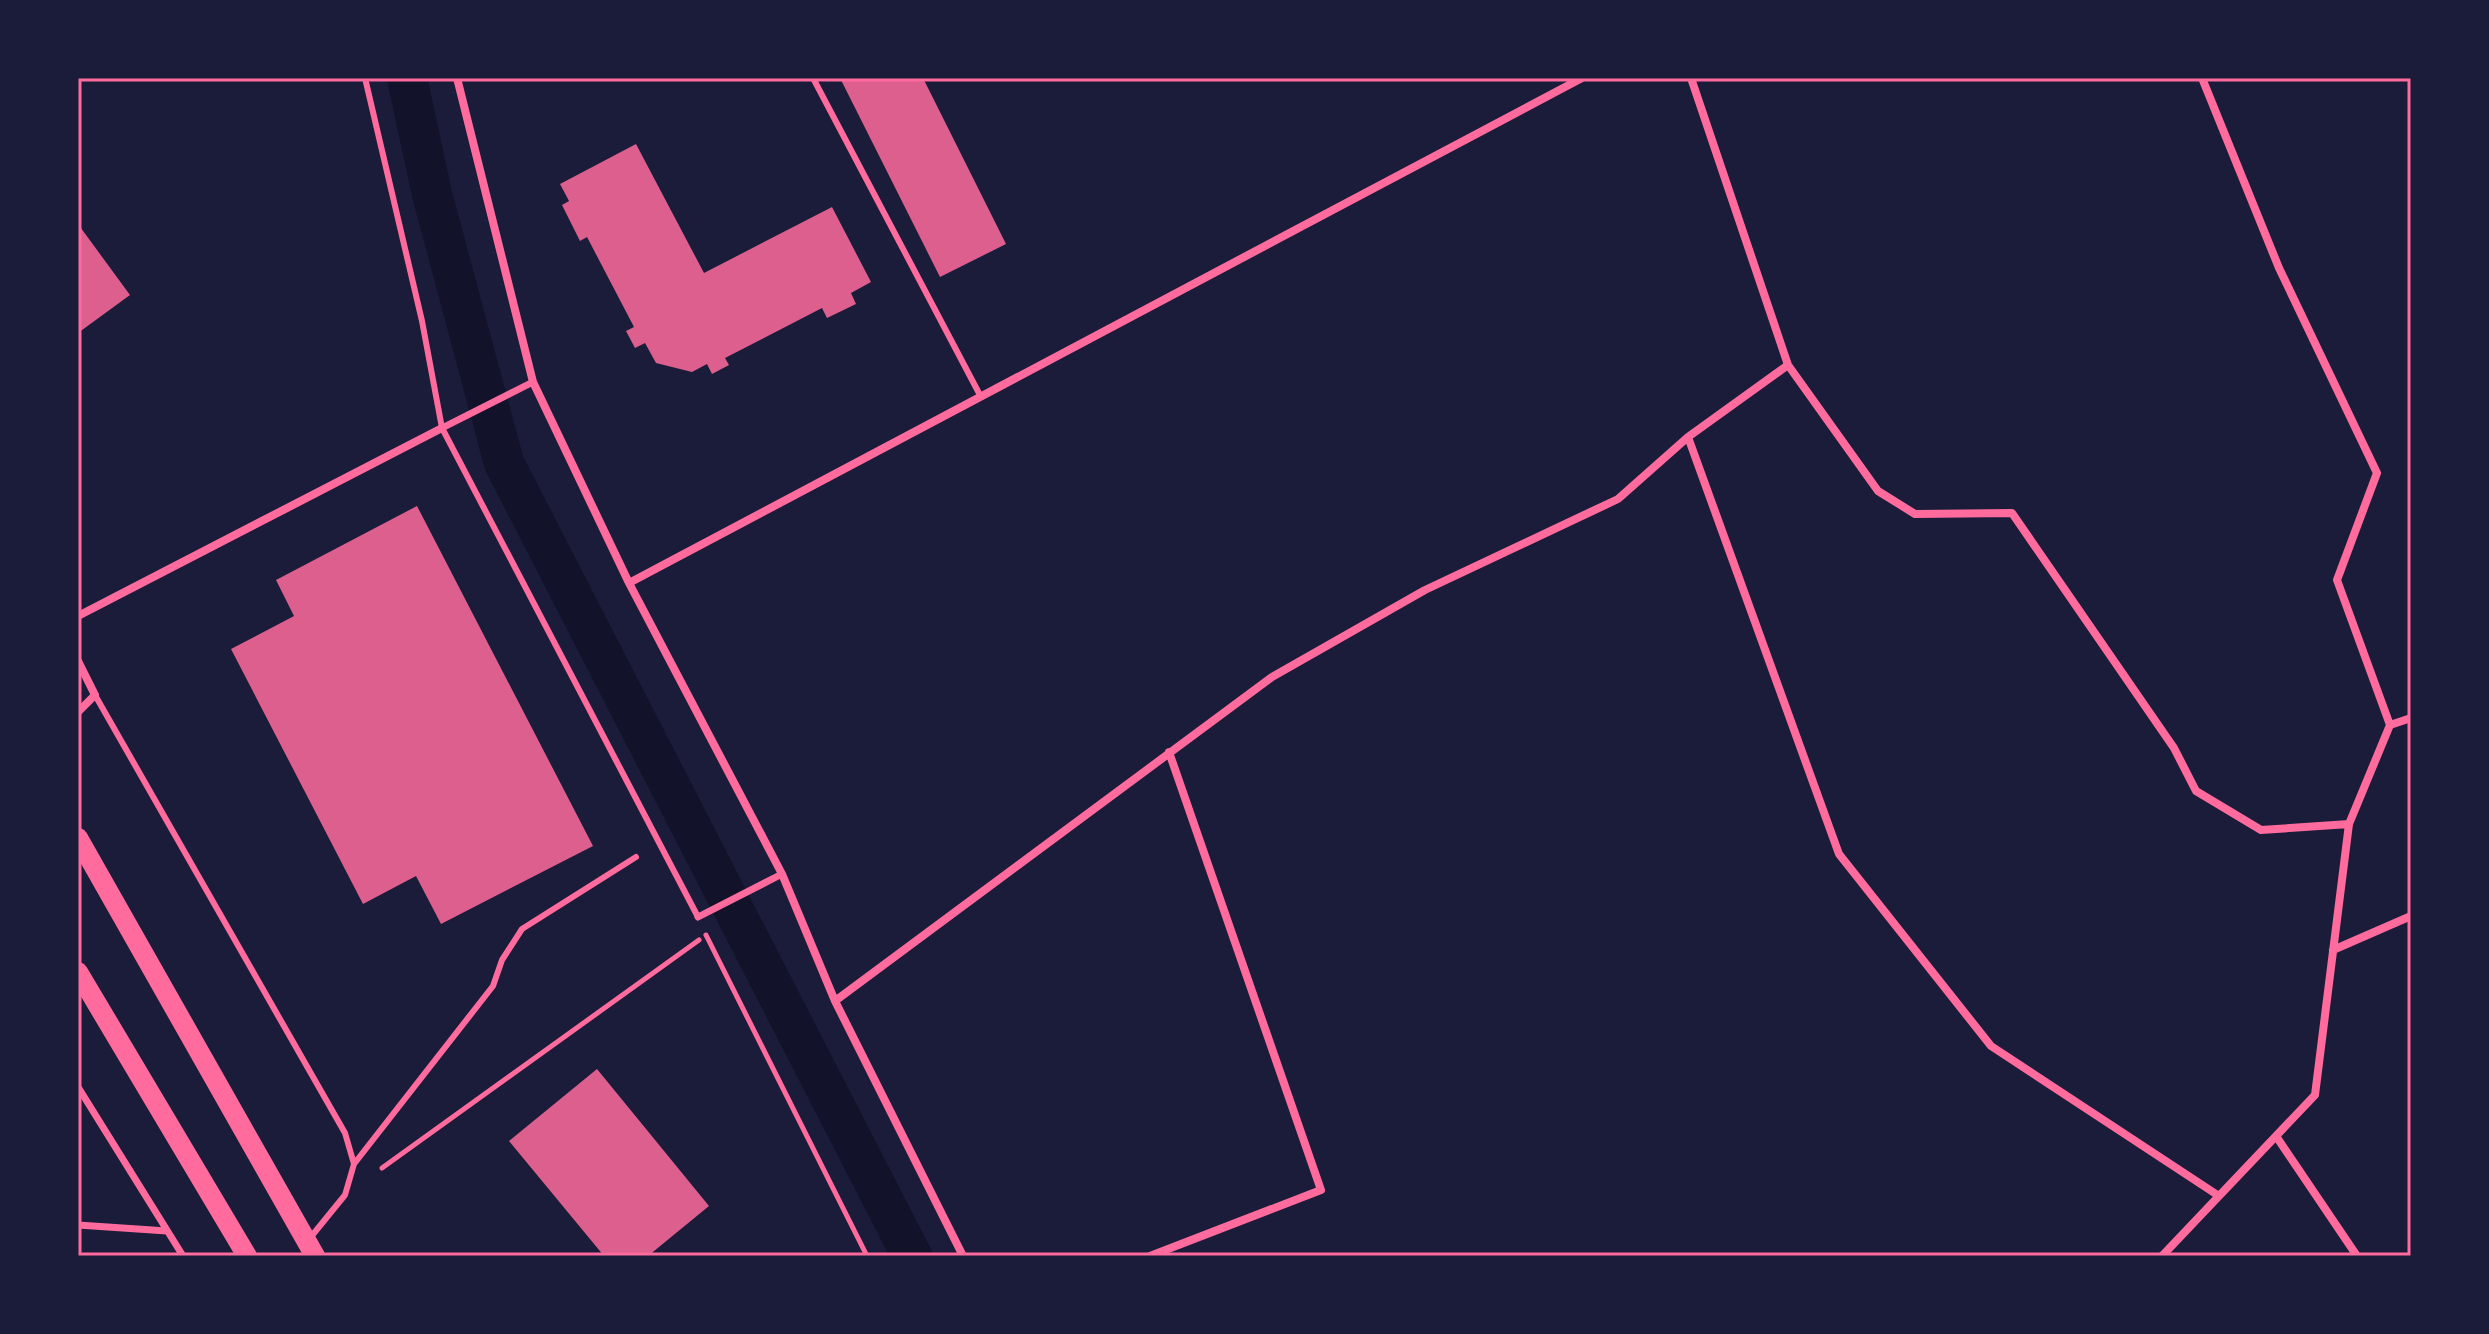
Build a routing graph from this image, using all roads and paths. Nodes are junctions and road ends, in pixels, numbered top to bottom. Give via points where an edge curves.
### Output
1 (365, 78) edge
2 (457, 78) edge
3 (813, 78) edge
4 (1582, 78) edge
5 (1691, 78) edge
6 (2202, 78) edge
7 (1788, 365) junction
8 (533, 382) junction
9 (981, 397) junction
10 (442, 428) junction
11 (1688, 437) junction
12 (629, 583) junction
13 (78, 616) edge
14 (78, 661) edge
15 (95, 695) junction
16 (78, 712) edge
17 (2411, 718) edge
18 (2390, 725) junction
19 (1169, 752) junction
20 (2349, 824) junction
21 (78, 838) edge
22 (636, 857) dead end
23 (782, 874) junction
24 (2411, 916) edge
25 (698, 917) junction
26 (706, 935) junction
27 (2333, 950) junction
28 (78, 972) edge
29 (835, 1001) junction
30 (78, 1087) edge
31 (2276, 1136) junction
32 (354, 1164) junction
33 (345, 1195) junction
34 (2219, 1196) junction
35 (78, 1225) edge
36 (167, 1231) junction
37 (311, 1249) edge
38 (183, 1256) edge
39 (247, 1256) edge
40 (867, 1256) edge
41 (963, 1256) edge
42 (1150, 1256) edge
43 (2162, 1256) edge
44 (2357, 1256) edge

1 - 10 lane
2 - 8 street
3 - 9 lane
4 - 9 street
5 - 7 street
6 - 18 street via 2279,268 2377,473 2337,580
7 - 11 street
7 - 20 street via 1878,491 1915,514 2012,513 2174,748 2196,791 2261,830
8 - 10 street
8 - 12 street
9 - 12 street
10 - 13 street
10 - 25 lane
11 - 19 street via 1618,499 1425,590 1272,677
11 - 34 street via 1839,854 1991,1046
12 - 23 street
14 - 15 street
15 - 16 street
15 - 32 lane via 345,1133
17 - 18 street
18 - 20 street
19 - 29 street
19 - 42 street via 1321,1190
20 - 27 street
21 - 37 main road
22 - 32 lane via 522,929 493,986
23 - 25 street
23 - 29 street
24 - 27 street
25 - 26 path
26 - 33 path
26 - 40 path
27 - 31 street via 2315,1095
28 - 39 main road
29 - 41 street
30 - 36 street
31 - 34 street
31 - 44 street
32 - 33 lane
33 - 37 lane
34 - 43 street
35 - 36 street
36 - 38 street

